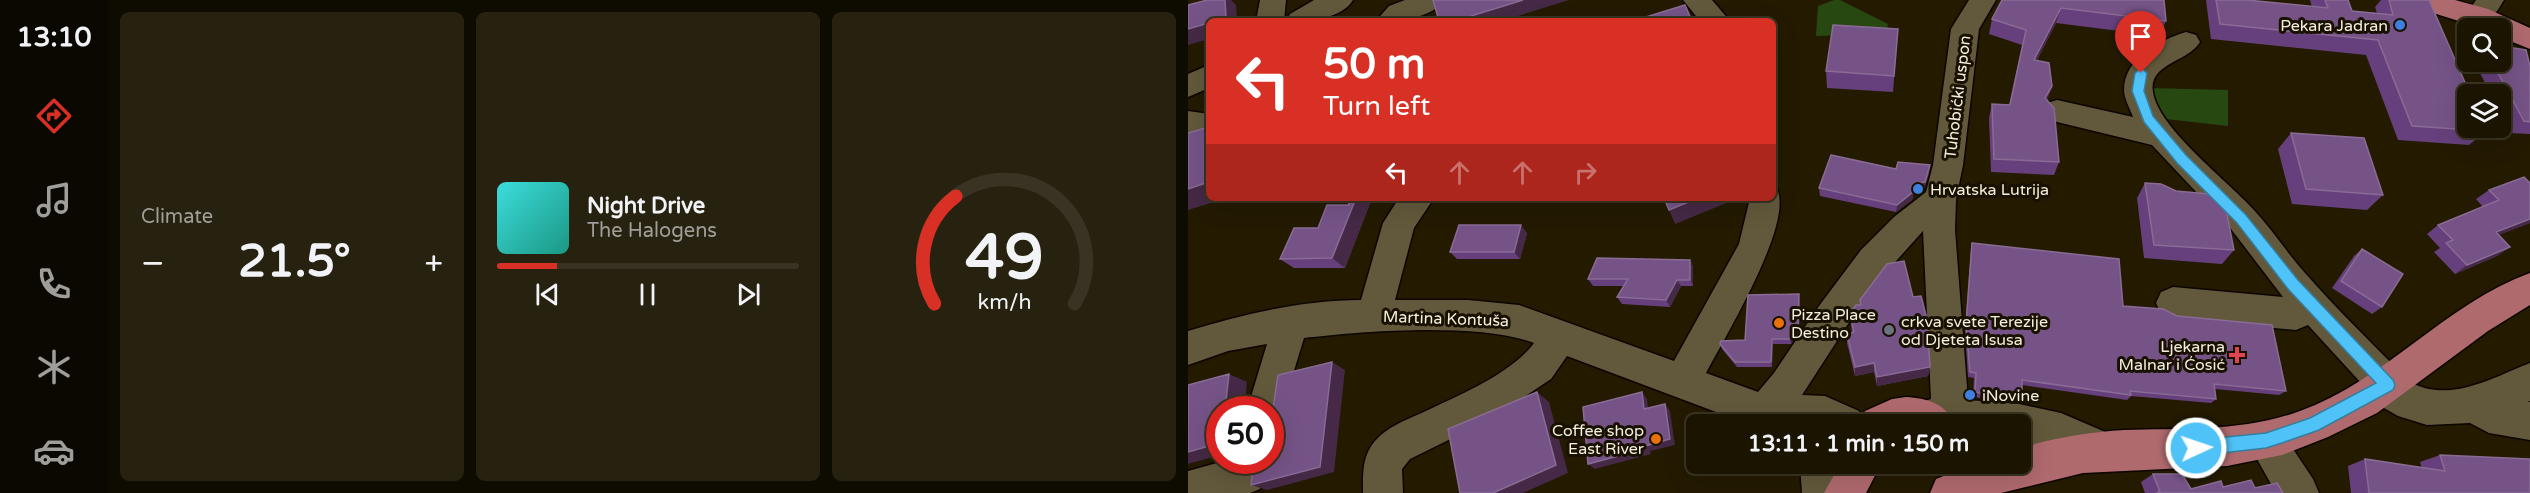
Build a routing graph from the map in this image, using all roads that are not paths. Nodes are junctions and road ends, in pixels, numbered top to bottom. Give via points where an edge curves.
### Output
1 (1273, 0) edge
2 (1340, 0) edge
3 (1696, 0) edge
4 (1983, 0) edge
5 (2423, 0) edge
6 (1430, 5) edge
7 (2485, 8) edge
8 (1270, 18) edge
9 (1305, 18) edge
10 (1393, 18) edge
11 (1713, 18) edge
12 (2530, 39) edge
13 (2186, 42) dead end
14 (1206, 77) edge
15 (1188, 86) edge
16 (2057, 111) edge
17 (1188, 123) edge
18 (1206, 126) edge
19 (2162, 135) junction
20 (2177, 192) edge
21 (2217, 195) junction
22 (1940, 199) junction
23 (1416, 201) edge
24 (1765, 201) edge
25 (2530, 288) edge
26 (2301, 299) dead end
27 (2173, 303) dead end
28 (1374, 316) junction
29 (1291, 323) junction
30 (1561, 335) junction
31 (1188, 348) edge
32 (2530, 380) edge
33 (1683, 381) junction
34 (2388, 385) junction
35 (1269, 396) edge
36 (2475, 403) junction
37 (1763, 414) edge
38 (1774, 414) edge
39 (1938, 414) edge
40 (2530, 421) edge
41 (2031, 424) edge
42 (2266, 441) junction
43 (2103, 451) junction
44 (2031, 462) edge
45 (1246, 474) edge
46 (1821, 474) edge
47 (1856, 474) edge
48 (1864, 474) edge
49 (1951, 474) edge
50 (1997, 474) edge
51 (1188, 491) edge
52 (1383, 493) edge
53 (1822, 493) edge
54 (1844, 493) edge
55 (1876, 493) edge
56 (1942, 493) edge
57 (1950, 493) edge
58 (2299, 493) edge

1 - 8 street
2 - 9 street
3 - 11 street
4 - 22 street, Tuhobićki uspon via 1965,29
5 - 7 main road
6 - 10 street via 1398,13
7 - 12 main road
13 - 19 street via 2151,62 2138,79 2148,118
14 - 15 street
16 - 19 street
17 - 18 street
19 - 21 street
20 - 21 street
21 - 34 street via 2293,284
22 - 38 street via 1908,224 1880,255 1821,332 1781,396
22 - 39 street, Tuhobićki uspon via 1950,388
23 - 28 street via 1399,223
24 - 33 street via 1755,246
25 - 34 main road via 2452,337
26 - 27 street via 2296,314
28 - 29 street, Martina Kontuša
28 - 30 street, Martina Kontuša via 1468,316 1520,321
29 - 31 street, Martina Kontuša via 1228,335
29 - 35 street
30 - 33 street, Martina Kontuša
30 - 52 street via 1538,367 1478,406 1396,445 1383,463
32 - 36 street via 2517,390
33 - 37 street, Martina Kontuša
34 - 36 street via 2406,403 2423,407
34 - 42 main road via 2313,425
36 - 40 street via 2488,415
41 - 43 street via 2081,438
42 - 43 main road via 2220,447
42 - 58 street
43 - 44 main road
45 - 51 street
46 - 53 street
47 - 54 main road
48 - 55 main road
49 - 56 main road
50 - 57 main road

